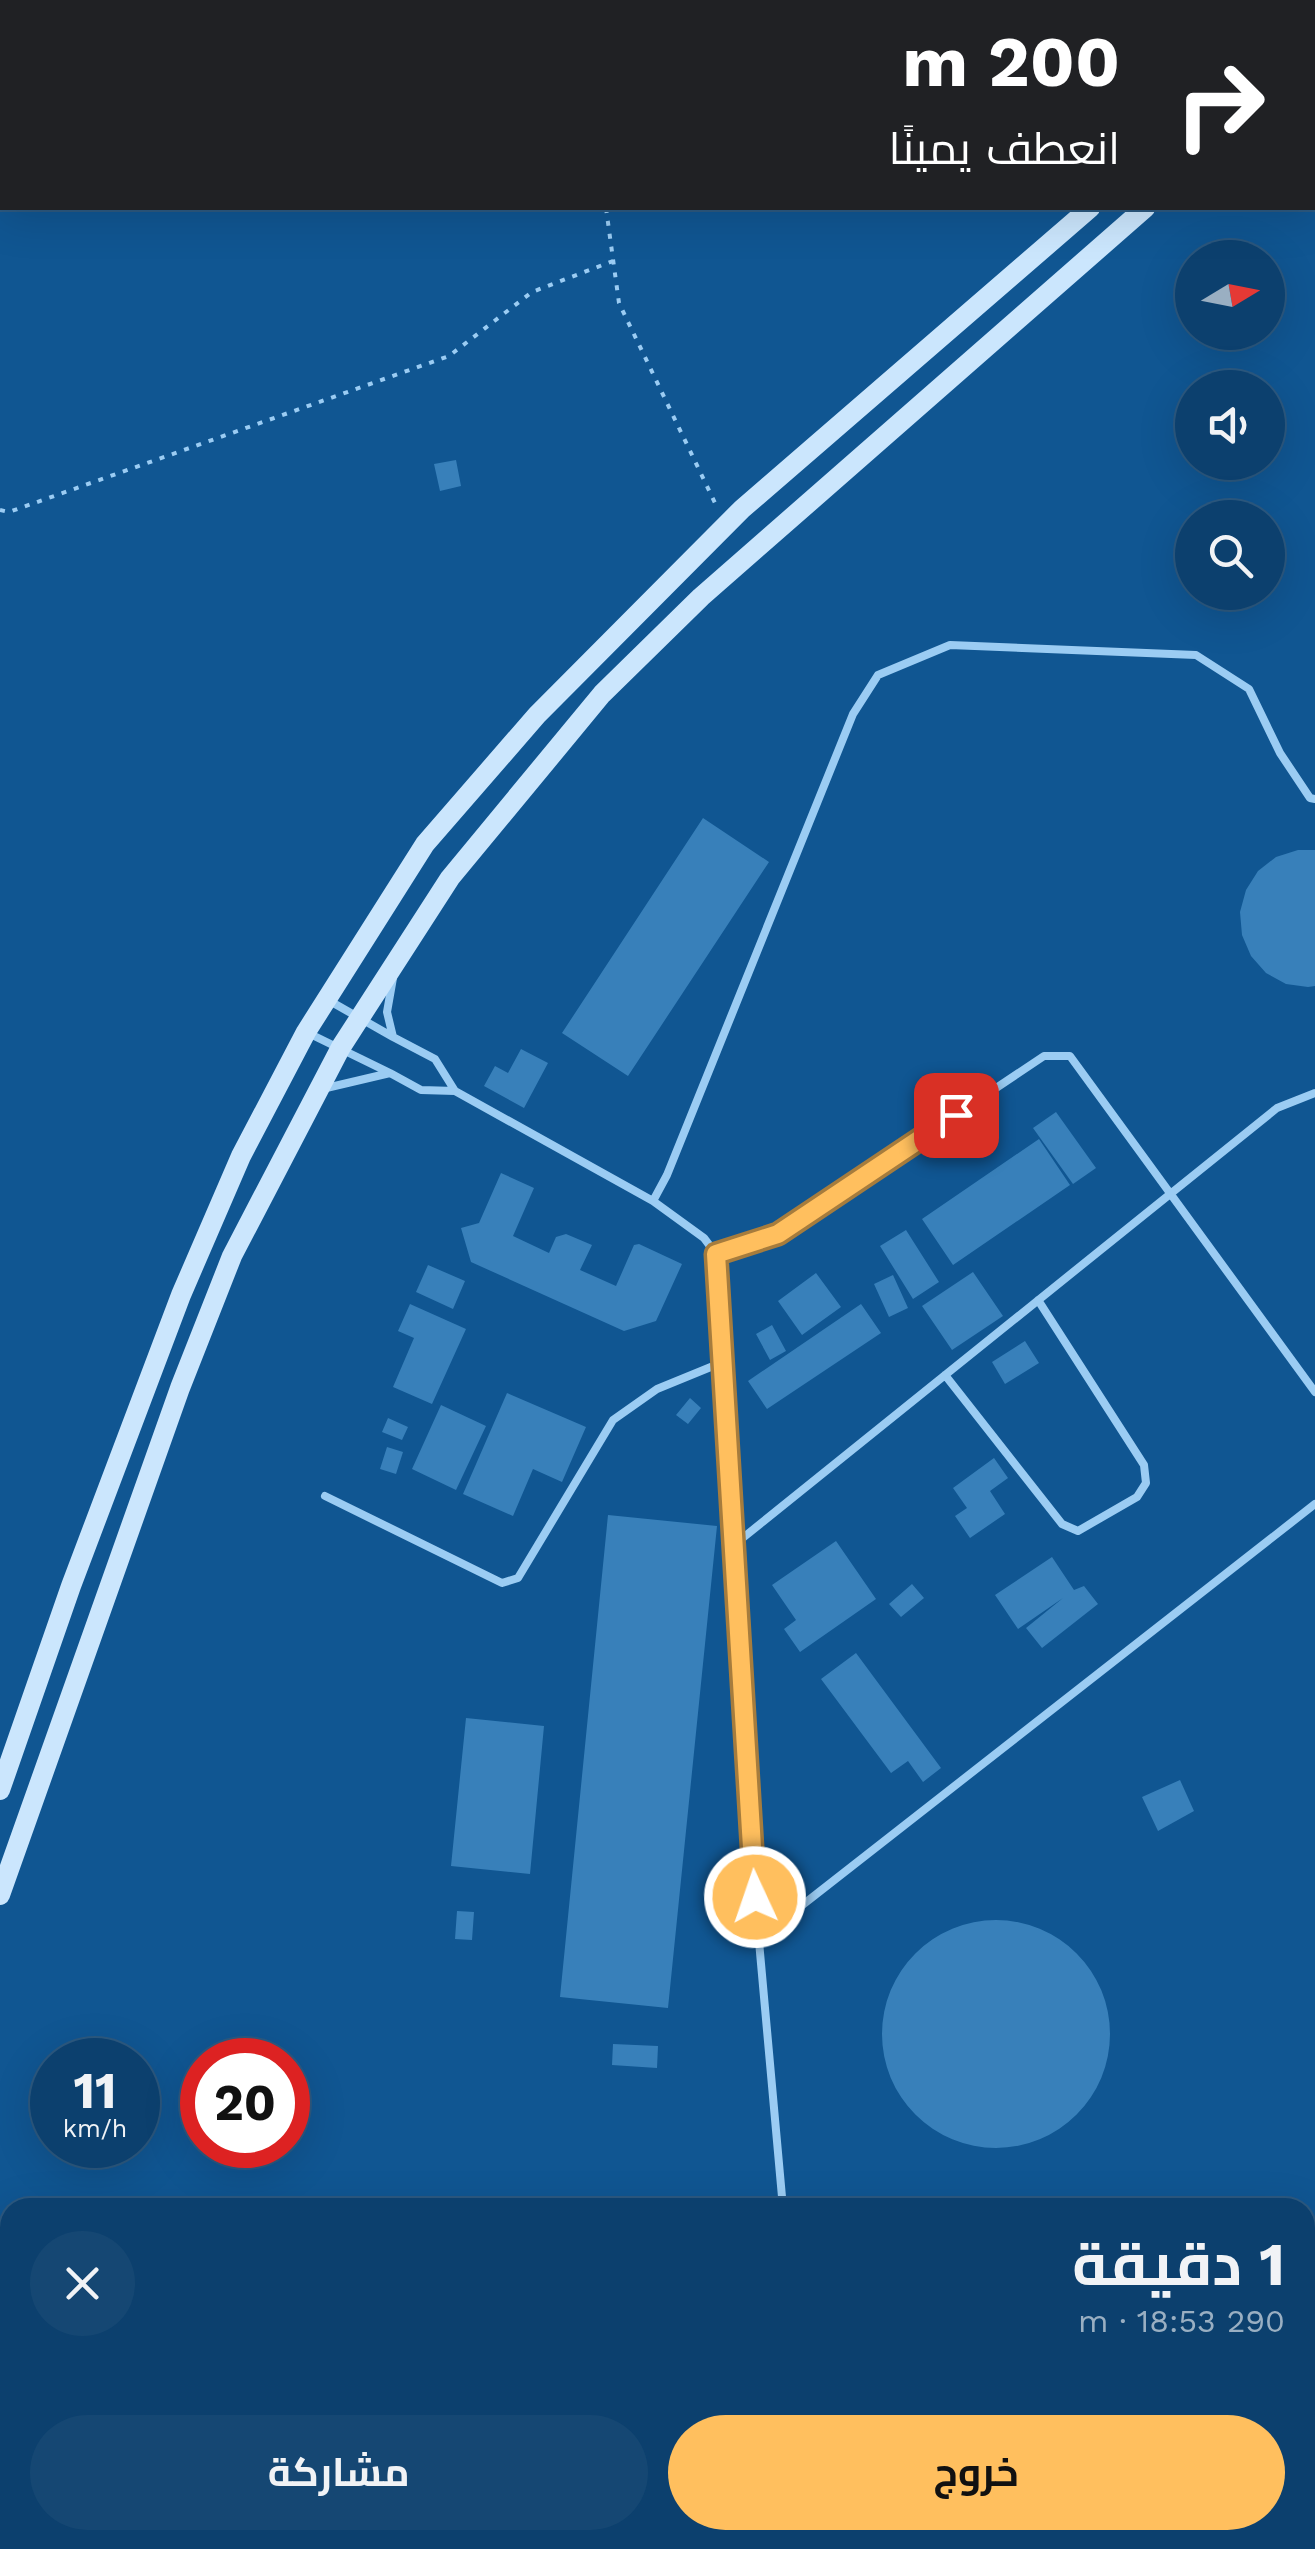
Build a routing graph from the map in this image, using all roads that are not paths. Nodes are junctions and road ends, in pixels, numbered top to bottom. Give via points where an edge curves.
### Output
1 (1088, 210) edge
2 (1143, 210) edge
3 (1315, 799) edge
4 (402, 949) junction
5 (328, 1000) junction
6 (360, 1017) junction
7 (306, 1032) junction
8 (392, 1037) junction
9 (341, 1047) junction
10 (390, 1074) junction
11 (318, 1090) junction
12 (455, 1091) junction
13 (1315, 1094) edge
14 (1172, 1192) junction
15 (653, 1201) junction
16 (716, 1254) junction
17 (1038, 1300) junction
18 (722, 1362) junction
19 (944, 1375) junction
20 (1315, 1392) edge
21 (325, 1496) dead end
22 (1315, 1504) edge
23 (734, 1545) junction
24 (71, 1586) junction
25 (103, 1600) junction
26 (0, 1790) edge
27 (0, 1895) edge
28 (758, 1939) junction
29 (781, 2198) edge

1 - 5 main road via 726,525 537,714 425,844
2 - 4 main road via 701,597 602,694 486,832
3 - 15 lane via 1280,753 1249,689 1196,655 950,645 878,675 853,714
4 - 6 main road
4 - 8 lane via 388,1012
5 - 6 lane
5 - 7 main road
6 - 8 lane
6 - 9 main road
7 - 9 lane
7 - 24 main road via 233,1173
8 - 12 lane via 435,1059
9 - 10 lane
9 - 11 main road
10 - 11 lane
10 - 12 lane via 421,1090
11 - 25 main road via 232,1256
12 - 15 lane
13 - 14 lane via 1277,1108
14 - 16 lane via 1070,1056 1058,1053 1044,1056 778,1234
14 - 17 lane
14 - 20 lane
15 - 16 lane
16 - 18 lane
17 - 19 lane
17 - 19 lane via 1144,1465 1146,1483 1137,1497 1078,1531 1062,1524
18 - 21 lane via 657,1389 613,1420 518,1578 502,1583
18 - 23 lane
19 - 23 lane
22 - 28 lane
23 - 28 lane
24 - 25 main road
24 - 26 main road
25 - 27 main road
28 - 29 lane

